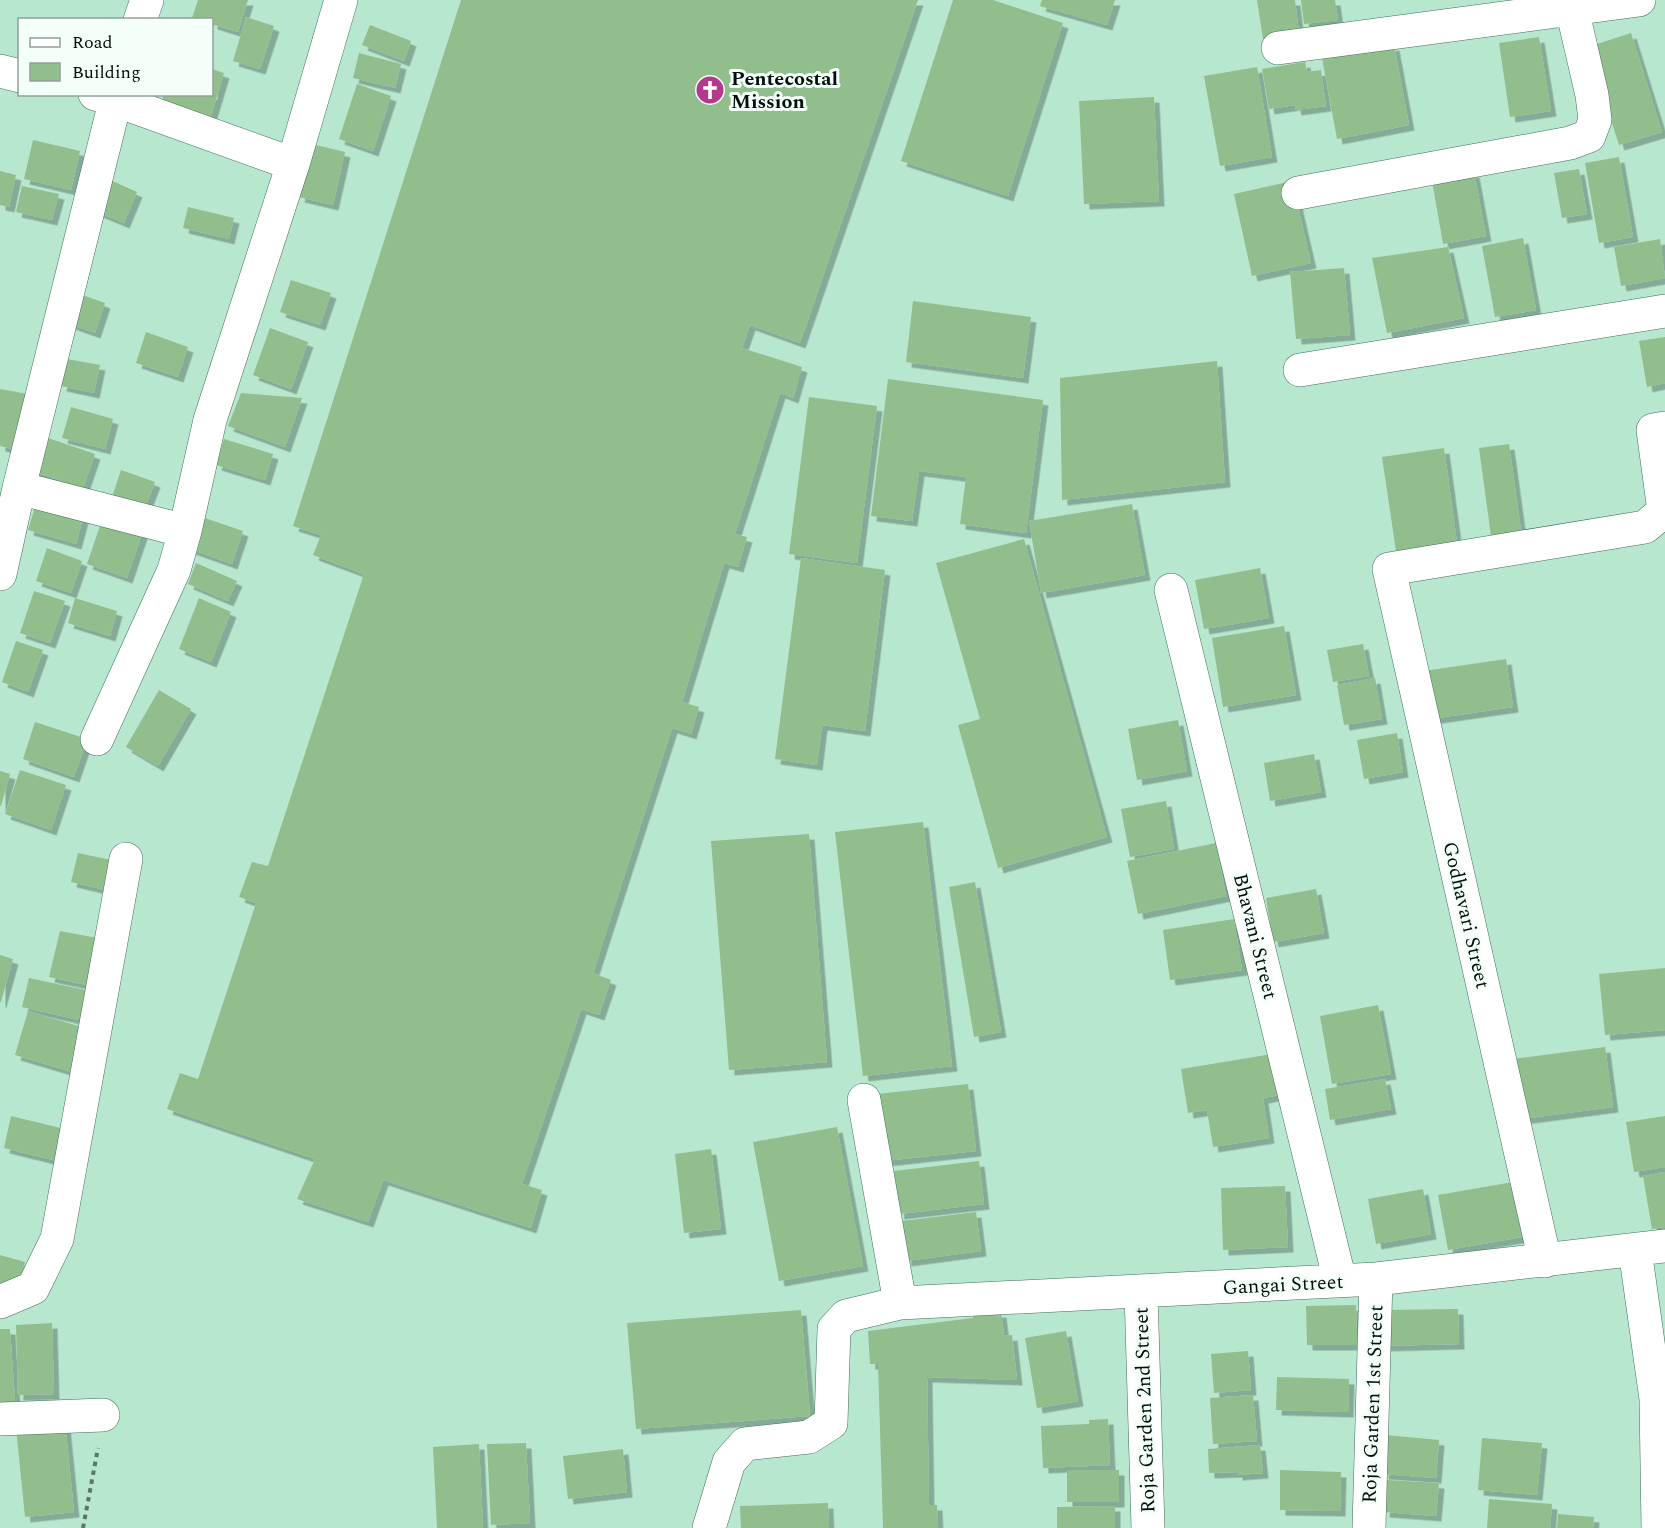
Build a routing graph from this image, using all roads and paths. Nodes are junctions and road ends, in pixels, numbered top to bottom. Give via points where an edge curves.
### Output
1 (147, 0) edge
2 (341, 0) edge
3 (1639, 0) edge
4 (1572, 9) junction
5 (141, 18) edge
6 (1278, 48) dead end
7 (0, 71) edge
8 (18, 76) edge
9 (109, 96) edge
10 (293, 164) junction
11 (1298, 193) dead end
12 (1665, 311) edge
13 (1300, 370) dead end
14 (1659, 429) edge
15 (14, 475) edge
16 (185, 531) junction
17 (0, 574) edge
18 (1171, 590) dead end
19 (97, 739) dead end
20 (126, 859) dead end
21 (864, 1100) dead end
22 (1650, 1248) edge
23 (1545, 1261) junction
24 (1376, 1279) junction
25 (1340, 1281) junction
26 (1141, 1292) junction
27 (0, 1302) edge
28 (900, 1303) junction
29 (104, 1414) joint
30 (0, 1419) edge
31 (83, 1528) edge
32 (709, 1528) edge
33 (1148, 1528) edge
34 (1369, 1528) edge
35 (1658, 1528) edge

1 - 5 street
2 - 10 street
3 - 4 street
4 - 6 street
4 - 11 street via 1592,95 1595,120 1589,136 1570,143
7 - 8 street
9 - 10 street
9 - 15 street
10 - 16 street via 210,420
12 - 13 street
14 - 23 street, Godhavari Street via 1664,511 1645,527 1389,569
15 - 16 street
15 - 17 street
16 - 19 street via 174,570
18 - 25 street, Bhavani Street
20 - 27 street via 57,1239 33,1288
21 - 28 street
22 - 23 street, Gangai Street
22 - 35 street
23 - 24 street, Gangai Street
24 - 25 street, Gangai Street
24 - 34 street, Roja Garden 1st Street
25 - 26 street, Gangai Street
26 - 28 street, Gangai Street
26 - 33 street, Roja Garden 2nd Street
28 - 32 street, Gangai Street via 846,1316 834,1329 831,1423 808,1437 745,1444 729,1462
29 - 30 street
29 - 31 path

